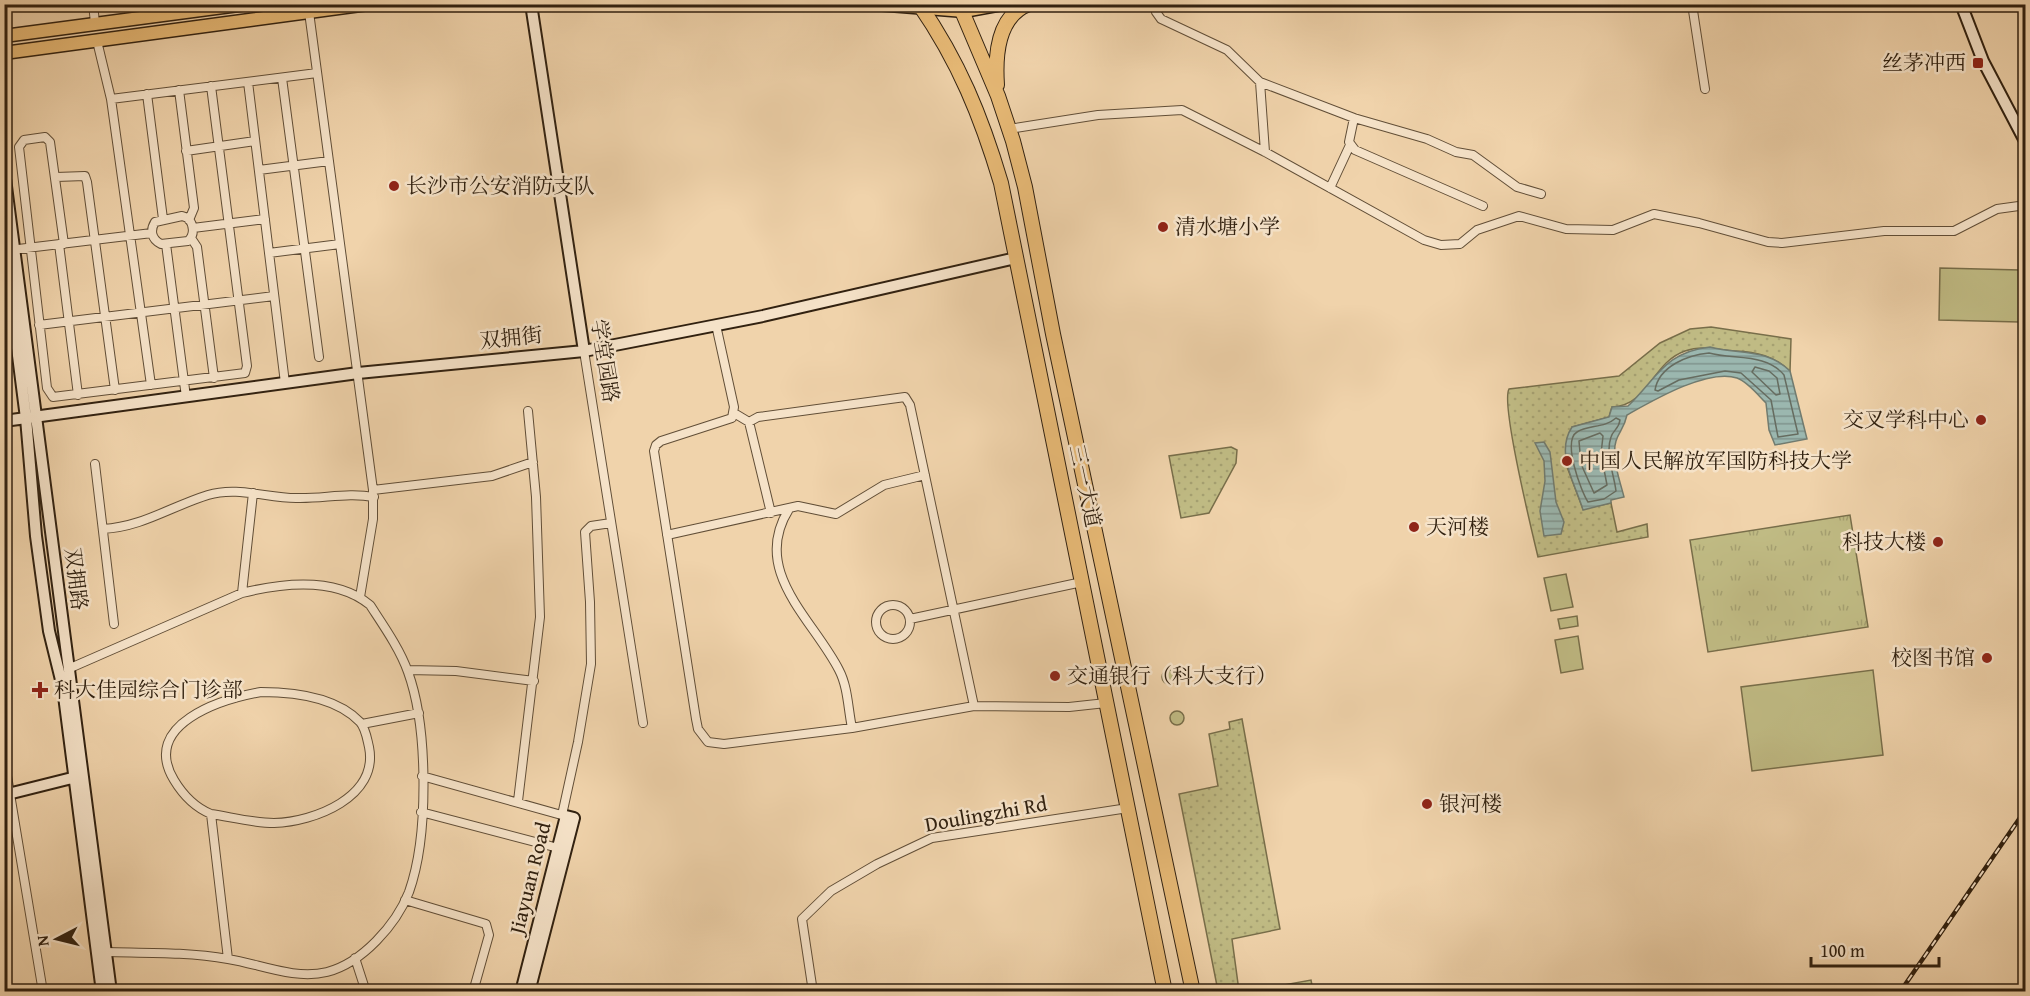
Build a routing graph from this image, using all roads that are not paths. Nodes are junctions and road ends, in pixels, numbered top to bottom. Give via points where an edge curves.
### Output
1 (93, 4) edge
2 (246, 4) edge
3 (368, 4) edge
4 (531, 4) edge
5 (876, 4) edge
6 (1002, 4) edge
7 (1029, 4) edge
8 (1154, 4) edge
9 (1692, 4) edge
10 (1960, 4) edge
11 (1965, 4) edge
12 (921, 7) edge
13 (962, 8) edge
14 (309, 12) junction
15 (95, 23) junction
16 (4, 36) edge
17 (97, 41) junction
18 (4, 53) edge
19 (317, 73) junction
20 (282, 78) junction
21 (248, 82) junction
22 (1260, 82) junction
23 (211, 86) junction
24 (1705, 88) dead end
25 (179, 90) junction
26 (147, 94) junction
27 (998, 96) junction
28 (111, 99) junction
29 (1354, 118) junction
30 (1009, 129) junction
31 (2025, 133) edge
32 (255, 141) junction
33 (2025, 143) edge
34 (1350, 145) junction
35 (219, 146) junction
36 (186, 151) junction
37 (1265, 152) junction
38 (329, 161) junction
39 (294, 165) junction
40 (259, 170) junction
41 (4, 171) edge
42 (56, 177) junction
43 (1330, 188) junction
44 (1541, 194) dead end
45 (2025, 205) edge
46 (1483, 206) dead end
47 (163, 219) junction
48 (265, 219) junction
49 (189, 220) junction
50 (230, 223) junction
51 (193, 228) junction
52 (152, 233) junction
53 (130, 236) junction
54 (191, 238) junction
55 (95, 240) junction
56 (61, 244) junction
57 (166, 244) junction
58 (340, 244) junction
59 (29, 248) junction
60 (305, 248) junction
61 (8, 249) edge
62 (269, 253) junction
63 (1016, 258) junction
64 (274, 296) junction
65 (239, 300) junction
66 (205, 304) junction
67 (175, 308) junction
68 (141, 312) junction
69 (105, 316) junction
70 (68, 321) junction
71 (39, 325) junction
72 (716, 325) junction
73 (584, 351) junction
74 (318, 357) dead end
75 (358, 373) junction
76 (214, 378) junction
77 (184, 382) junction
78 (285, 383) junction
79 (151, 385) junction
80 (115, 390) junction
81 (78, 395) junction
82 (186, 397) junction
83 (528, 411) dead end
84 (734, 413) junction
85 (38, 417) junction
86 (26, 418) junction
87 (4, 421) edge
88 (749, 422) junction
89 (533, 462) junction
90 (95, 464) dead end
91 (925, 475) junction
92 (253, 493) junction
93 (373, 494) junction
94 (789, 509) junction
95 (771, 513) junction
96 (611, 523) junction
97 (103, 529) junction
98 (667, 535) junction
99 (1082, 582) junction
100 (242, 593) junction
101 (360, 597) junction
102 (954, 610) junction
103 (910, 619) junction
104 (114, 624) dead end
105 (68, 669) junction
106 (408, 670) junction
107 (534, 681) junction
108 (4, 686) edge
109 (4, 703) edge
110 (1106, 703) junction
111 (974, 706) junction
112 (419, 713) junction
113 (644, 723) dead end
114 (362, 724) junction
115 (852, 728) junction
116 (4, 758) edge
117 (79, 776) junction
118 (422, 776) junction
119 (7, 795) edge
120 (518, 801) junction
121 (1128, 808) junction
122 (421, 812) junction
123 (211, 814) junction
124 (564, 815) junction
125 (561, 849) junction
126 (405, 900) junction
127 (106, 952) junction
128 (355, 958) junction
129 (228, 959) junction
130 (43, 992) edge
131 (102, 992) edge
132 (111, 992) edge
133 (366, 992) edge
134 (473, 992) edge
135 (521, 992) edge
136 (529, 992) edge
137 (813, 992) edge
138 (1165, 992) edge
139 (1193, 992) edge

1 - 15 street
2 - 15 main road
3 - 14 main road
4 - 73 street, 学堂园路
5 - 12 main road
6 - 13 main road
7 - 27 highway via 1010,18 1000,35
8 - 22 street via 1161,19 1227,50
9 - 24 street
10 - 33 street via 1983,62
11 - 31 street via 1988,61
12 - 13 main road
12 - 63 highway, 三一大道 via 966,82 984,126 1001,183
13 - 27 highway, 三一大道
14 - 17 main road
14 - 19 street
15 - 16 main road
17 - 18 main road
17 - 28 street
19 - 20 street
19 - 38 street
20 - 21 street
20 - 39 street
21 - 23 street
21 - 32 street
22 - 29 street
22 - 37 street
23 - 25 street
23 - 35 street
25 - 26 street
25 - 36 street
26 - 28 street
26 - 47 street
27 - 30 highway, 三一大道
28 - 53 street
29 - 34 street
29 - 44 street via 1473,155 1517,187
30 - 37 street via 1098,115 1182,110
30 - 139 highway, 三一大道 via 1025,187
32 - 35 street
32 - 40 street
34 - 43 street
34 - 46 street
35 - 36 street
35 - 50 street
36 - 49 street via 194,208
37 - 43 street
38 - 39 street
38 - 58 street
39 - 40 street
39 - 60 street
40 - 48 street
41 - 61 street, 双拥路
42 - 55 street via 85,176
42 - 56 street
42 - 59 street via 48,138 21,141
43 - 45 street via 1424,240 1441,245 1460,244 1477,230 1519,216 1566,229 1613,230 1654,214 1782,243 1884,231 1954,231 1997,209
47 - 49 street via 182,216
47 - 52 street via 154,223
48 - 50 street
48 - 62 street
49 - 51 street
50 - 51 street
50 - 65 street
51 - 54 street
52 - 53 street
52 - 57 street via 158,243
53 - 55 street
53 - 68 street
54 - 57 street
54 - 66 street via 197,247
55 - 56 street
55 - 69 street
56 - 59 street
56 - 70 street
57 - 67 street
58 - 60 street
58 - 75 street
59 - 61 street
59 - 71 street
60 - 62 street
60 - 74 street
61 - 85 street, 双拥路
61 - 86 street, 双拥路
62 - 64 street
63 - 72 street, 双拥街
63 - 99 highway, 三一大道
64 - 65 street
64 - 78 street
65 - 66 street
65 - 76 street via 247,370 240,375
66 - 67 street
66 - 76 street
67 - 68 street
67 - 77 street
68 - 69 street
68 - 79 street
69 - 70 street
69 - 80 street
70 - 71 street
70 - 81 street
71 - 81 street via 48,392 53,397
72 - 73 street, 双拥街
72 - 84 street
73 - 75 street, 双拥街
73 - 96 street, 学堂园路
75 - 78 street, 双拥街
75 - 93 street
76 - 77 street
77 - 79 street
77 - 82 street
78 - 82 street, 双拥街
79 - 80 street
80 - 81 street
82 - 85 street, 双拥街
83 - 89 street
84 - 88 street
84 - 98 street via 728,421 656,445
85 - 86 street, 双拥街
85 - 105 street, 双拥路
86 - 87 street, 双拥街
86 - 117 street, 双拥路 via 49,631
88 - 91 street via 758,417 905,397
88 - 95 street
89 - 93 street via 492,476
89 - 107 street via 540,617
90 - 97 street
91 - 94 street via 884,485 836,514 804,505
91 - 102 street
92 - 93 street via 291,498
92 - 97 street via 210,494 130,526
92 - 100 street
93 - 101 street
94 - 95 street
94 - 115 street via 778,532 782,579 838,668
95 - 98 street
96 - 113 street, 学堂园路
96 - 124 street via 591,526 585,532 591,664
97 - 104 street
98 - 115 street via 696,719 704,737 713,745
99 - 102 street
99 - 110 highway, 三一大道
100 - 101 street via 298,584
100 - 105 street
101 - 106 street via 379,618
102 - 103 street
102 - 111 street
103 - 103 street via 899,606 888,606 876,617 876,629 884,638 895,640 905,635
105 - 117 street, 双拥路
106 - 107 street via 456,671
106 - 112 street
107 - 120 street
108 - 109 street
110 - 111 street via 1069,707
110 - 121 highway, 三一大道
111 - 115 street
112 - 114 street
112 - 118 street
114 - 123 street via 371,756 368,774 350,797 316,814 283,822
114 - 123 street via 326,702 282,692 243,695 187,719 174,731 166,761 182,793
116 - 119 street
117 - 119 street
117 - 127 street, 双拥路
117 - 131 street, 双拥路
118 - 120 street
118 - 122 street
119 - 130 street
120 - 124 street
121 - 137 street, Doulingzhi Rd via 932,838 877,864 831,891 802,919
121 - 138 highway, 三一大道
122 - 125 street
122 - 126 street via 415,868
123 - 129 street
124 - 125 street, Jiayuan Road via 574,818
125 - 135 street, Jiayuan Road
125 - 136 street, Jiayuan Road
126 - 128 street via 389,926
126 - 134 street via 486,924 489,935
127 - 129 street via 176,953
127 - 132 street, 双拥路
128 - 129 street via 340,968 309,974
128 - 133 street

